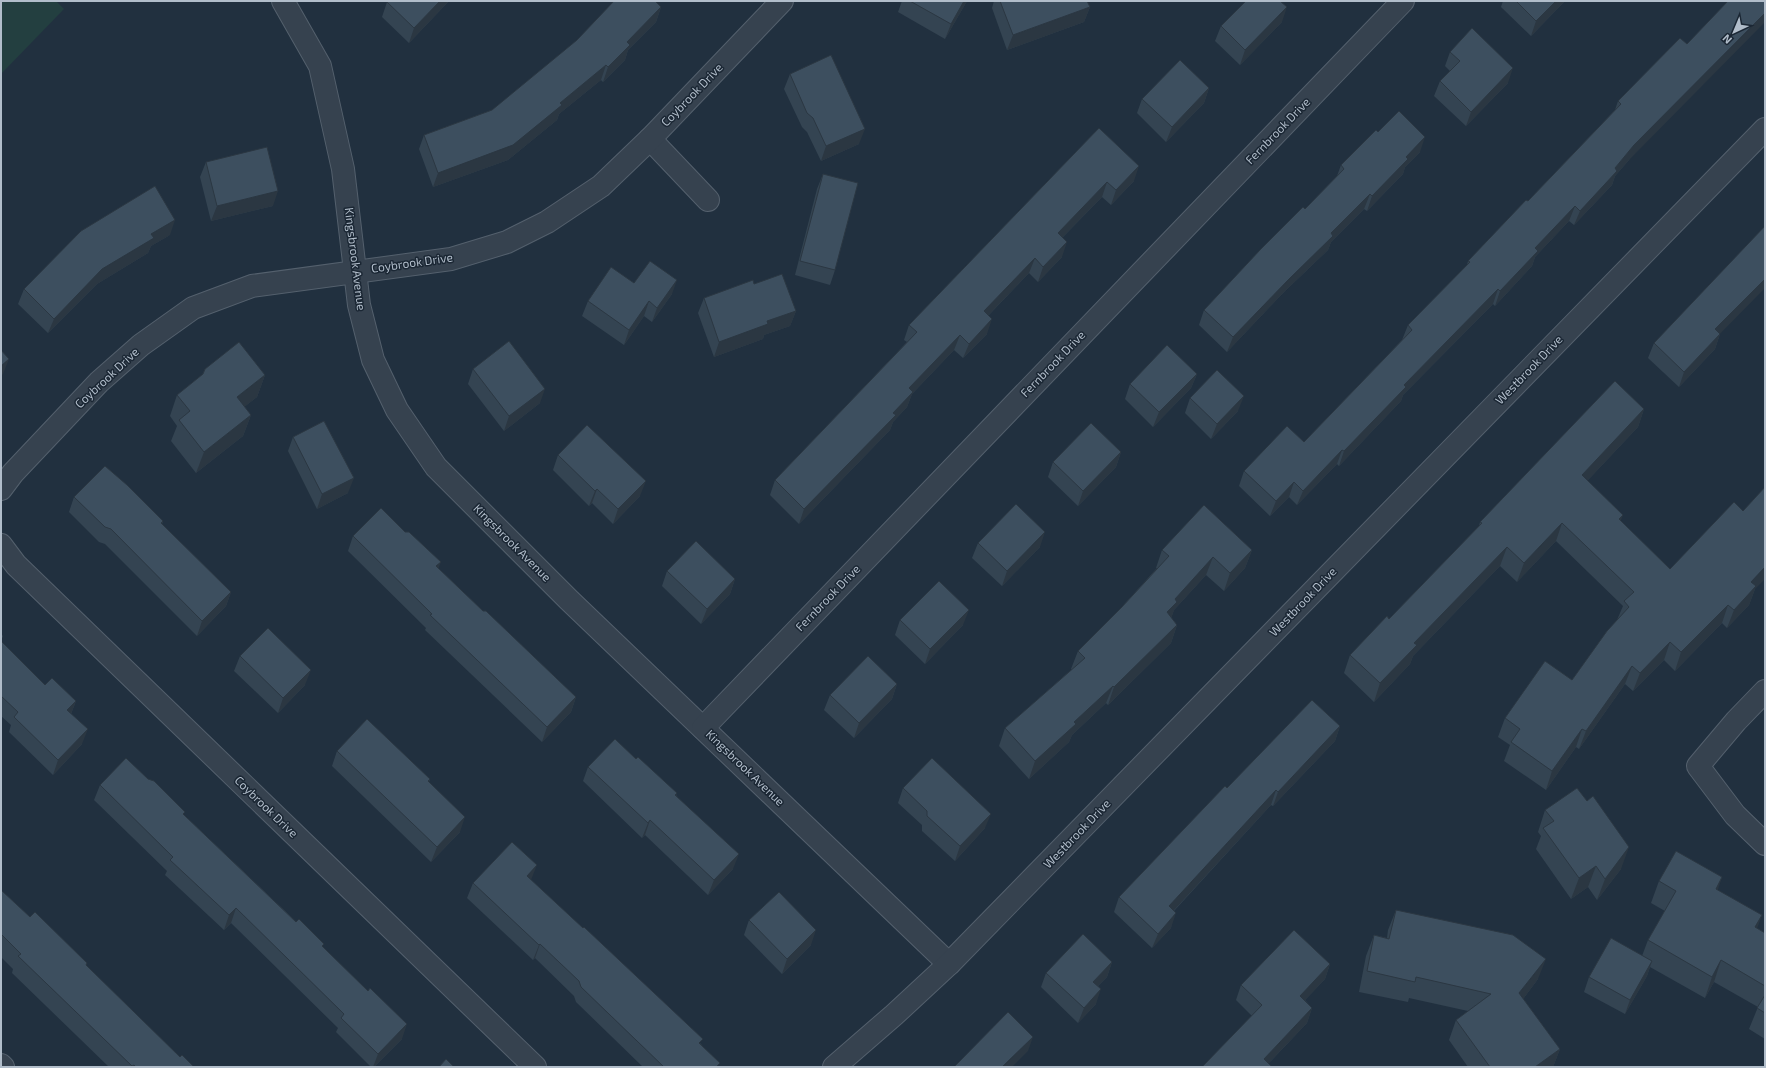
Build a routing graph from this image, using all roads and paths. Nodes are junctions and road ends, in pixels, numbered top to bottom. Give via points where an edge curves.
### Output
1 (284, 1) edge
2 (782, 1) edge
3 (1403, 1) edge
4 (1765, 129) edge
5 (650, 139) junction
6 (708, 200) dead end
7 (355, 271) junction
8 (1, 489) edge
9 (1, 544) edge
10 (1765, 691) edge
11 (703, 728) junction
12 (1765, 844) edge
13 (949, 964) junction
14 (1, 1065) edge
15 (3, 1067) edge
16 (535, 1067) edge
17 (834, 1067) edge

1 - 7 street, Kingsbrook Avenue via 320,66 344,169
2 - 5 street, Coybrook Drive
3 - 11 street, Fernbrook Drive
4 - 13 street, Westbrook Drive
5 - 6 street
5 - 7 street, Coybrook Drive via 601,186 547,222 507,242 451,259
7 - 8 street, Coybrook Drive via 252,286 192,308 141,345 99,382
7 - 11 street, Kingsbrook Avenue via 359,305 373,360 397,410 436,467 569,600
9 - 16 street, Coybrook Drive via 22,570
10 - 12 street via 1698,766 1735,815
11 - 13 street, Kingsbrook Avenue
13 - 17 street, Westbrook Drive
14 - 15 street

